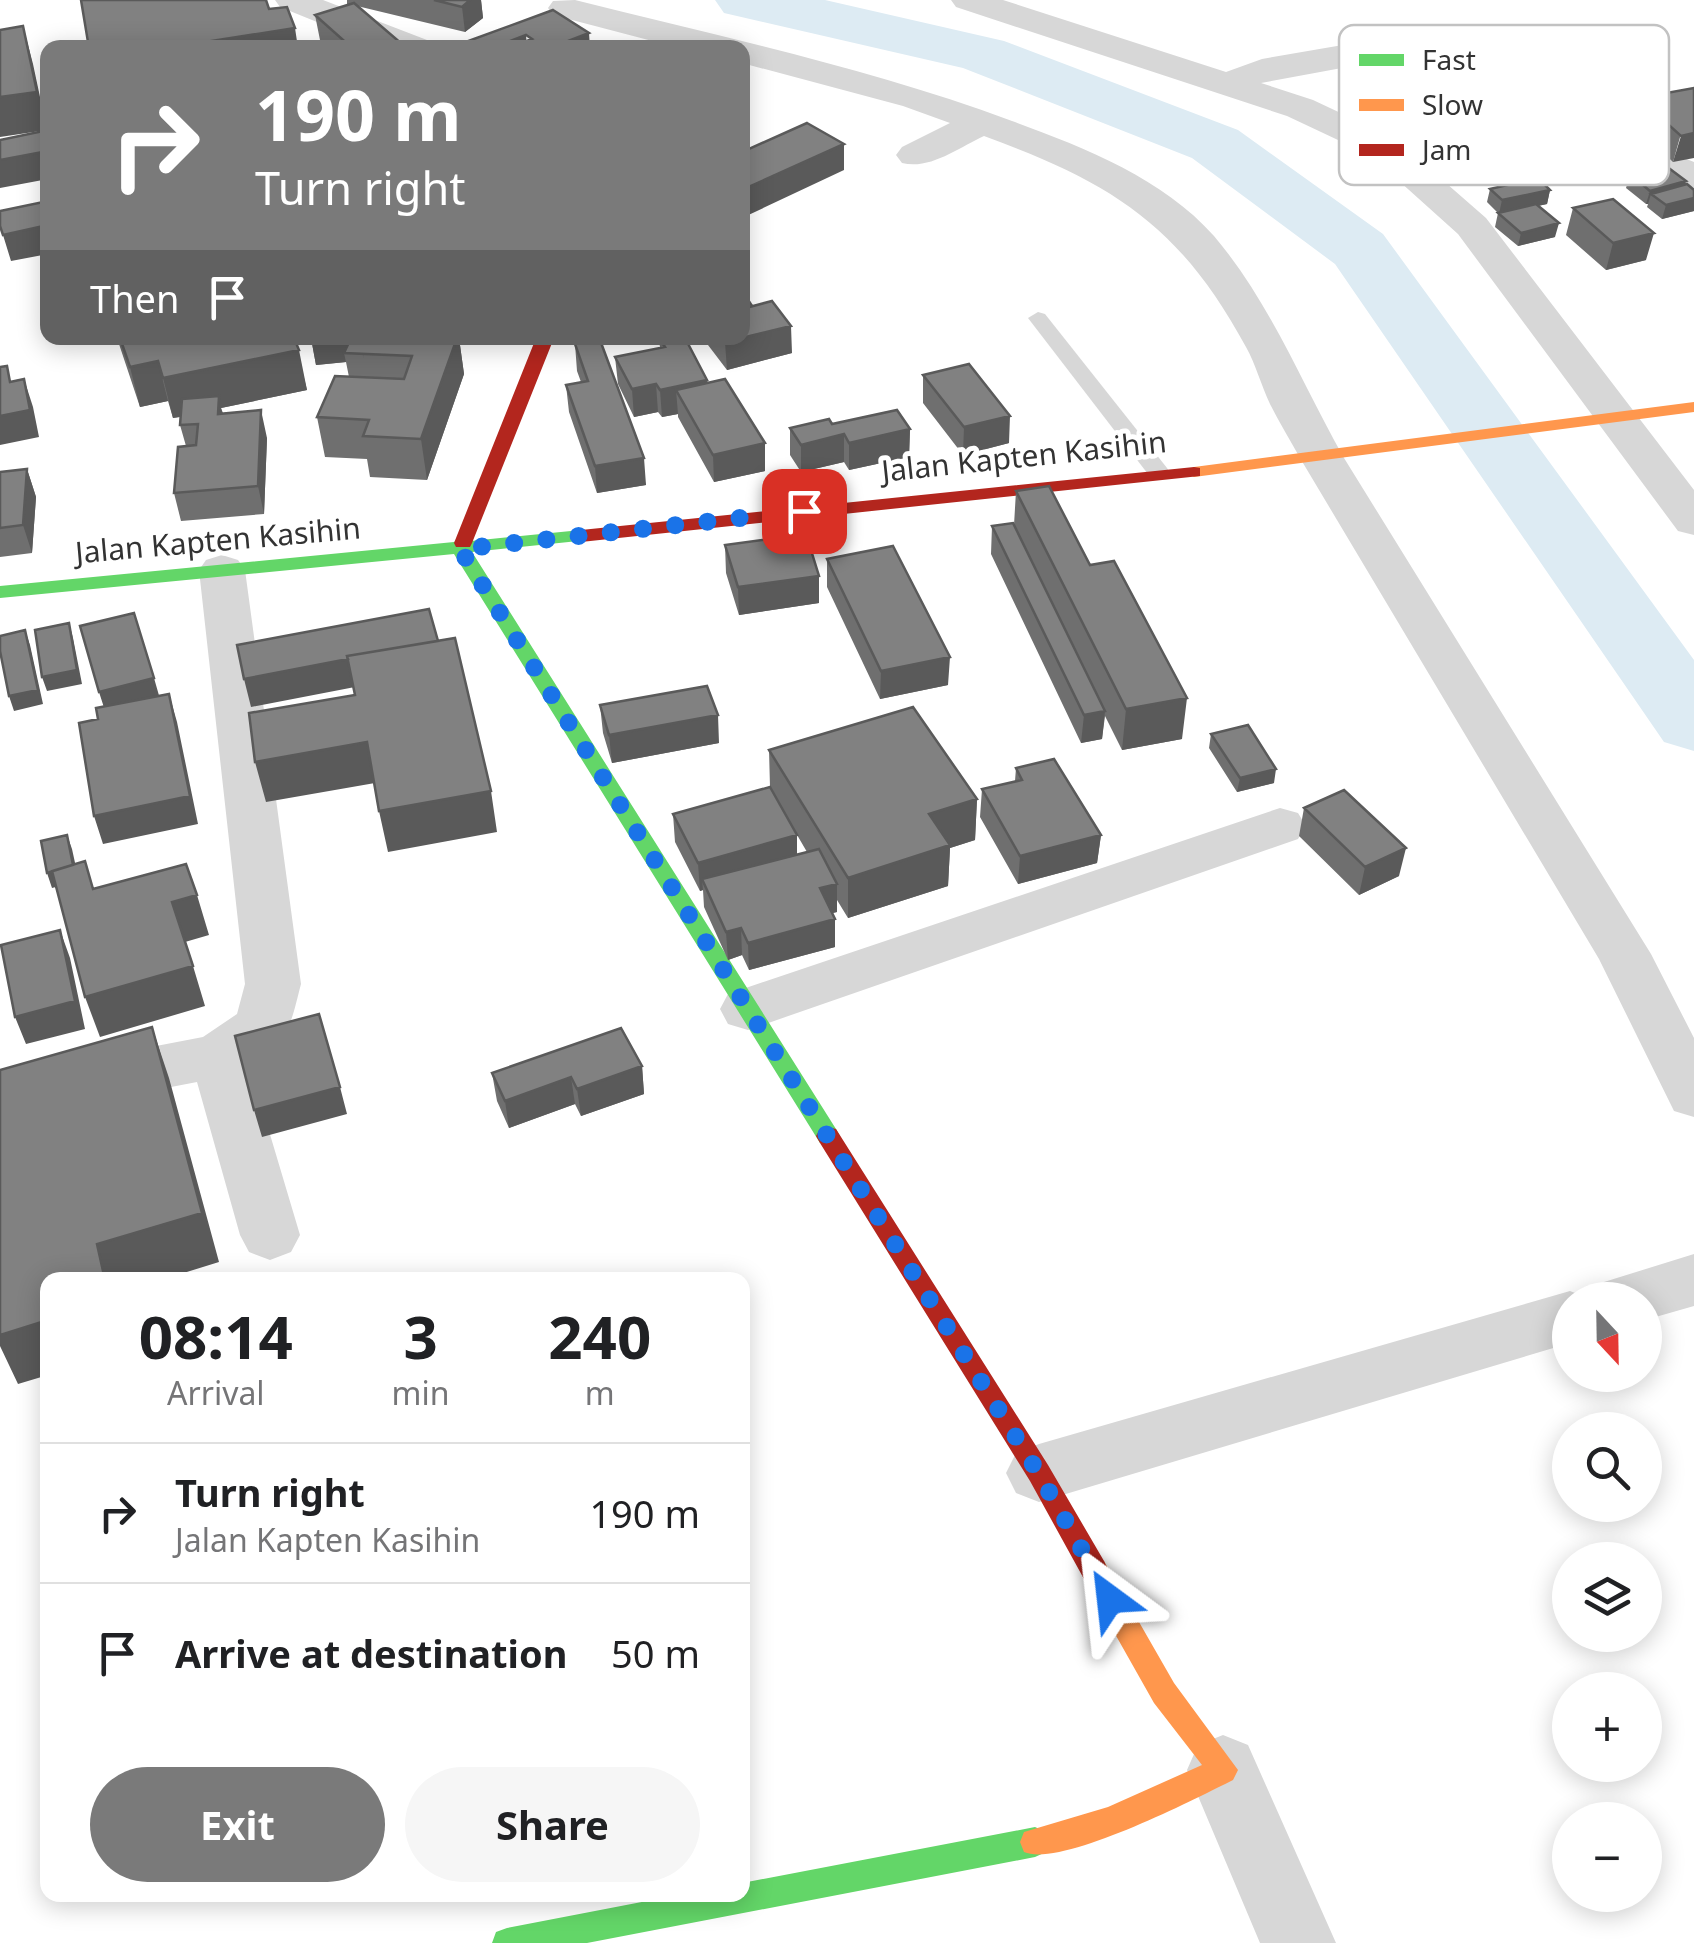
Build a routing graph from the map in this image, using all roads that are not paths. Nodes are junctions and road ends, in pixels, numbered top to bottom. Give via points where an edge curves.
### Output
1 (292, 0) edge
2 (968, 0) edge
3 (565, 8) dead end
4 (394, 40) edge
5 (692, 40) edge
6 (750, 54) edge
7 (1339, 57) edge
8 (1228, 84) junction
9 (982, 122) junction
10 (1339, 126) edge
11 (915, 155) dead end
12 (1669, 165) edge
13 (1694, 176) edge
14 (1426, 185) edge
15 (1038, 318) dead end
16 (542, 345) edge
17 (1694, 407) edge
18 (1600, 421) junction
19 (1330, 457) junction
20 (1160, 472) junction
21 (1694, 521) edge
22 (460, 549) junction
23 (222, 570) junction
24 (0, 592) edge
25 (1280, 826) dead end
26 (748, 1009) junction
27 (218, 1056) junction
28 (1694, 1095) edge
29 (0, 1098) edge
30 (270, 1235) dead end
31 (1694, 1280) edge
32 (1662, 1289) edge
33 (1552, 1322) edge
34 (1039, 1474) junction
35 (1223, 1770) junction
36 (750, 1896) edge
37 (721, 1902) edge
38 (507, 1943) edge
39 (1298, 1943) edge

1 - 4 street
2 - 8 street
3 - 5 street
6 - 9 street
7 - 8 street via 1262,70
8 - 10 street
9 - 11 street
9 - 19 street via 1056,150 1143,195 1199,244
12 - 13 street
14 - 18 street via 1472,226
15 - 20 lane
16 - 22 street
17 - 18 street, Jalan Kapten Kasihin
18 - 19 street, Jalan Kapten Kasihin
18 - 21 street
19 - 20 street, Jalan Kapten Kasihin
19 - 28 street via 1624,954
20 - 22 street, Jalan Kapten Kasihin
22 - 23 street, Jalan Kapten Kasihin
22 - 26 street
23 - 24 street, Jalan Kapten Kasihin
23 - 27 street via 272,984 262,1026
25 - 26 street
26 - 34 street
27 - 29 street
27 - 30 street
31 - 32 street
33 - 34 street
34 - 35 street via 1164,1693
35 - 36 street via 1148,1808 1066,1836
35 - 39 street
37 - 38 street

